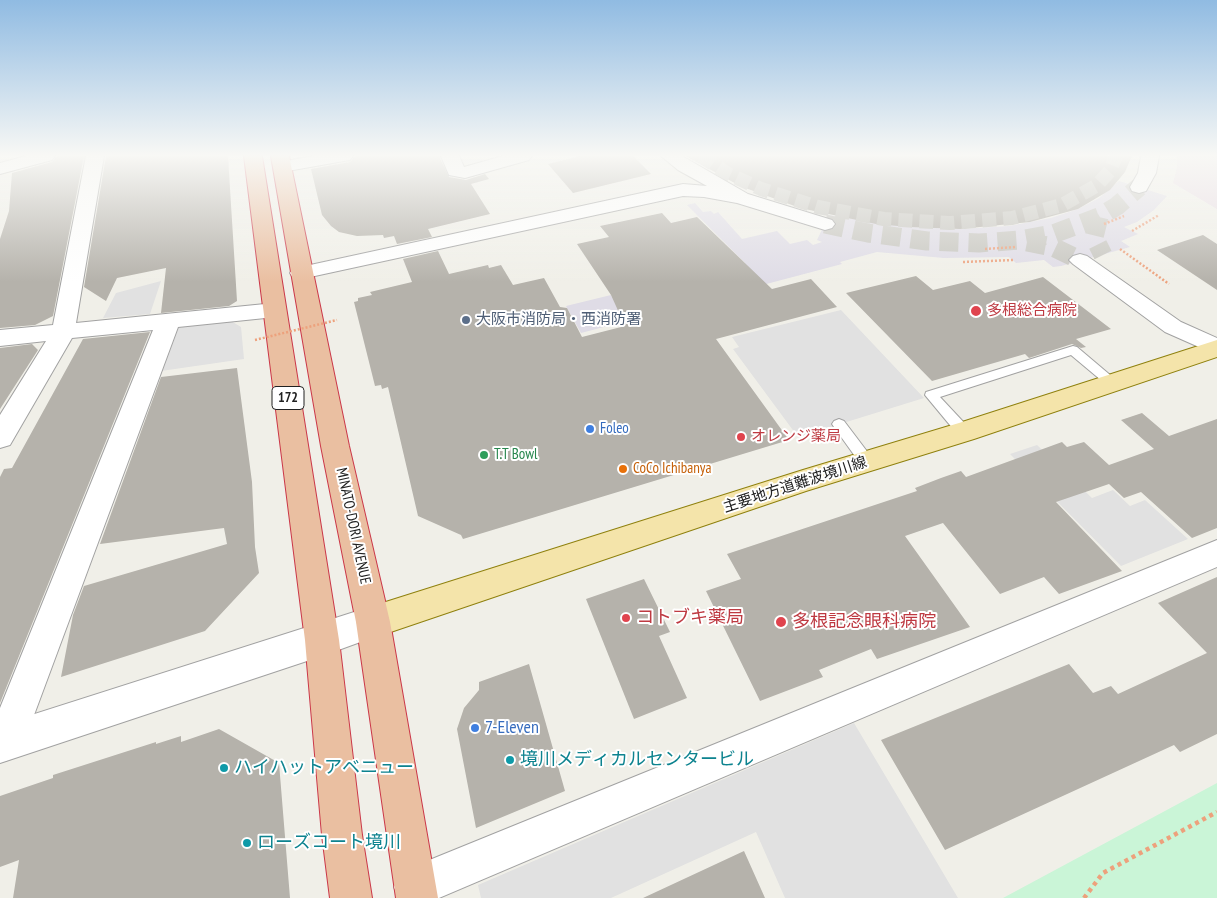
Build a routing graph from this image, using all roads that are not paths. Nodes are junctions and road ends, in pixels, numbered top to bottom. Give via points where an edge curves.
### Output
1 (87, 198) edge
2 (259, 198) edge
3 (288, 198) edge
4 (647, 198) edge
5 (741, 198) edge
6 (825, 224) tunnel mouth
7 (1111, 252) tunnel mouth
8 (1080, 260) tunnel mouth
9 (300, 273) junction
10 (275, 310) junction
11 (169, 320) junction
12 (63, 333) junction
13 (0, 338) edge
14 (1217, 347) edge
15 (1112, 383) junction
16 (840, 424) dead end
17 (964, 432) junction
18 (0, 438) edge
19 (867, 462) junction
20 (1217, 553) edge
21 (373, 622) junction
22 (322, 640) junction
23 (2, 743) edge
24 (416, 893) edge
25 (351, 898) edge

1 - 12 street
2 - 10 highway, 172
3 - 9 highway, MINATO-DORI AVENUE / 172
4 - 9 street
5 - 6 street
7 - 14 street
8 - 14 street via 1173,327
9 - 21 highway, MINATO-DORI AVENUE / 172
10 - 11 street
10 - 22 highway, 172
11 - 12 street
11 - 23 street
12 - 13 street
12 - 18 street
14 - 15 main road, 主要地方道難波境川線
15 - 17 main road, 主要地方道難波境川線
15 - 17 lane via 1073,350 930,395
16 - 19 lane
17 - 19 main road, 主要地方道難波境川線
19 - 21 main road, 主要地方道難波境川線
20 - 24 street
21 - 22 street
21 - 24 highway, MINATO-DORI AVENUE / 172
22 - 23 street
22 - 25 highway, 172

